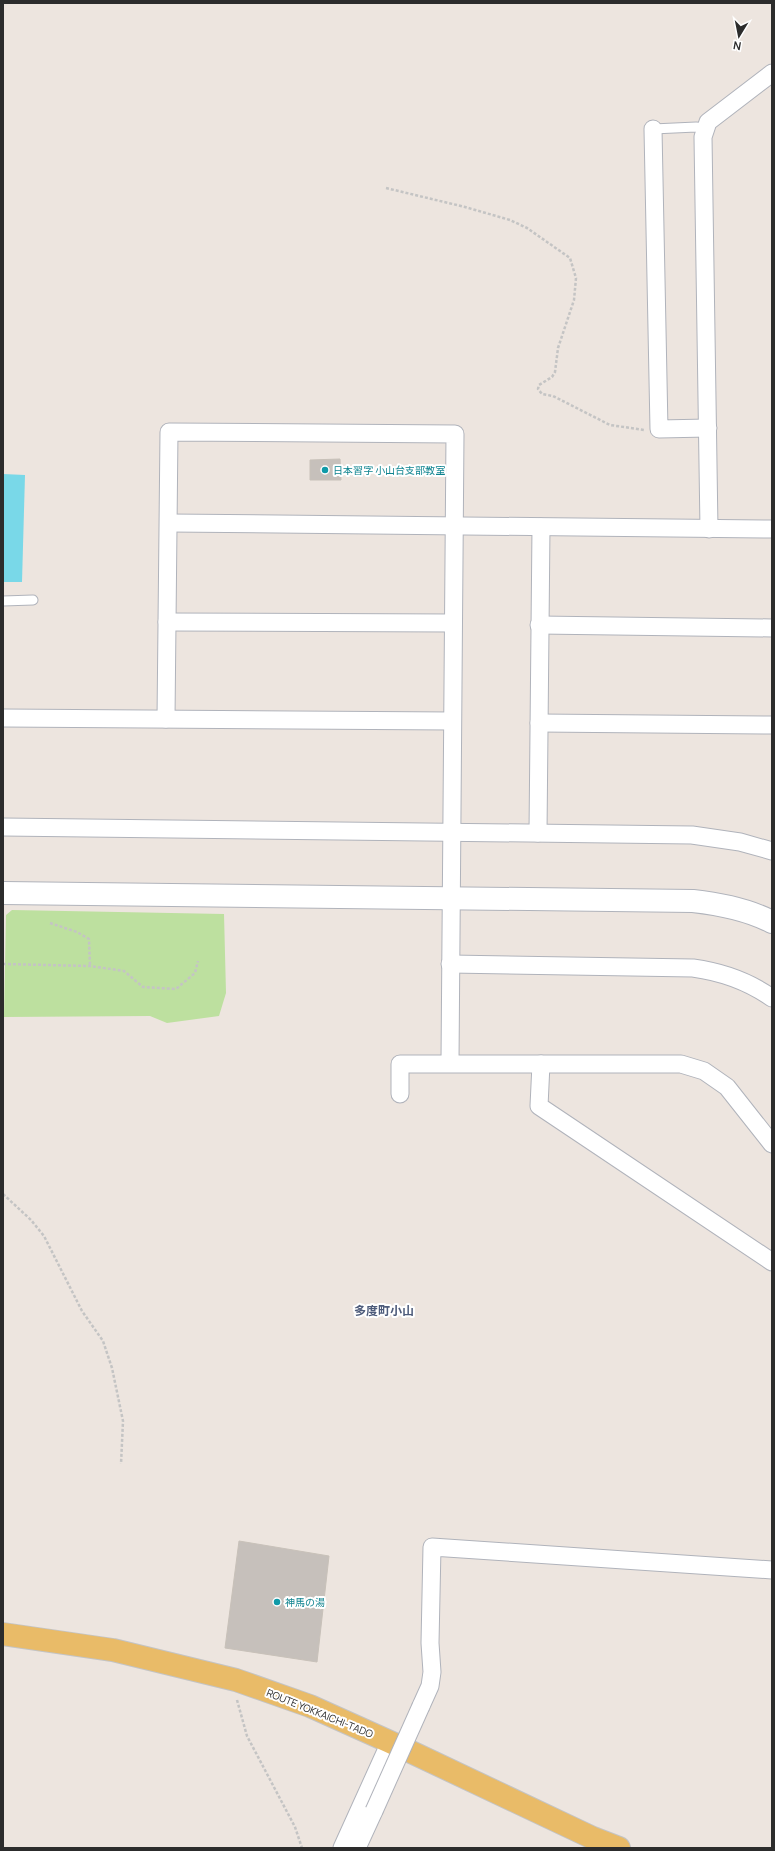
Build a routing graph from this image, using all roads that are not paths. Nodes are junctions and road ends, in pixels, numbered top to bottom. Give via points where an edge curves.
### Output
1 (772, 74) edge
2 (706, 128) junction
3 (654, 129) joint
4 (708, 428) junction
5 (169, 523) junction
6 (454, 526) junction
7 (540, 527) junction
8 (709, 529) junction
9 (772, 529) edge
10 (33, 600) dead end
11 (3, 601) edge
12 (167, 622) junction
13 (453, 623) junction
14 (539, 625) junction
15 (772, 628) edge
16 (3, 718) edge
17 (166, 719) junction
18 (452, 722) junction
19 (539, 723) junction
20 (772, 725) edge
21 (3, 827) edge
22 (451, 833) junction
23 (538, 833) junction
24 (772, 851) edge
25 (3, 894) edge
26 (451, 899) junction
27 (772, 922) edge
28 (450, 964) junction
29 (772, 998) edge
30 (450, 1062) junction
31 (540, 1064) junction
32 (400, 1094) dead end
33 (772, 1144) edge
34 (772, 1262) edge
35 (772, 1570) edge
36 (3, 1634) edge
37 (390, 1742) junction
38 (342, 1848) edge
39 (357, 1848) edge
40 (619, 1848) edge

1 - 2 street via 708,122
2 - 3 lane
2 - 4 street via 703,137
3 - 4 street via 659,429
4 - 8 street
5 - 6 street
5 - 6 street via 169,432 455,434
5 - 12 street
6 - 7 street
6 - 13 street
7 - 8 street
7 - 14 street
8 - 9 street
10 - 11 lane
12 - 13 street
12 - 17 street
13 - 18 street
14 - 15 street
14 - 19 street
16 - 17 street
17 - 18 street
18 - 22 street
19 - 20 street
19 - 23 street
21 - 22 street
22 - 23 street
22 - 26 street
23 - 24 street via 709,836
25 - 26 street
26 - 27 street via 693,901 743,910
26 - 28 street
28 - 29 street via 693,968 728,975 746,982
28 - 30 street
30 - 31 street
30 - 32 street via 400,1064
31 - 33 street via 681,1064 704,1071 727,1087
31 - 34 street via 539,1106
35 - 39 street, bridge via 432,1547 430,1686
36 - 37 main road, ROUTE YOKKAICHI-TADO via 113,1650 236,1680 310,1706
37 - 38 street
37 - 40 main road, ROUTE YOKKAICHI-TADO

